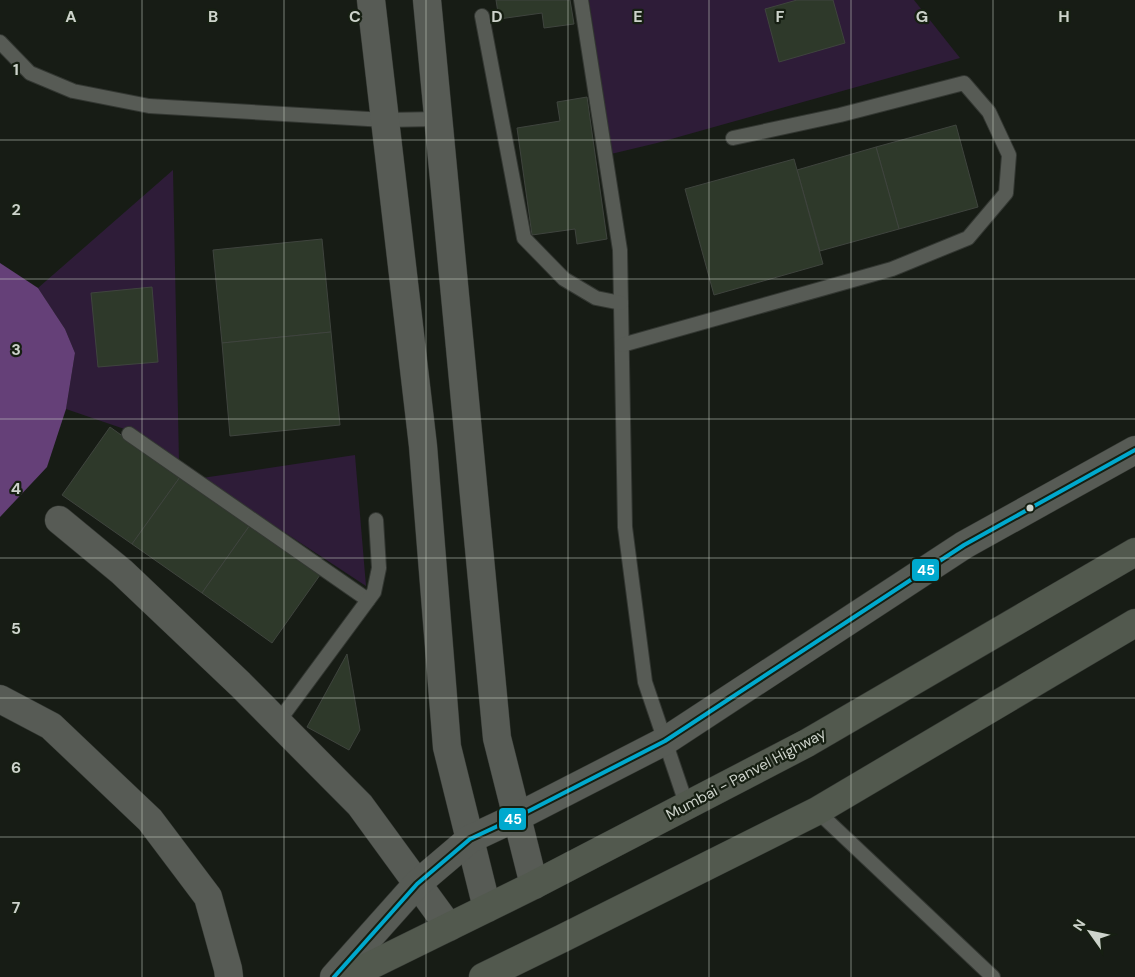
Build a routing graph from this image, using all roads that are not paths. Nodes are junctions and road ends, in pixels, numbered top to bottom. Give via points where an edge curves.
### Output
1 (371, 0) edge
2 (427, 0) edge
3 (581, 0) edge
4 (482, 16) dead end
5 (0, 42) edge
6 (438, 119) junction
7 (385, 120) junction
8 (733, 138) dead end
9 (621, 303) junction
10 (622, 345) junction
11 (129, 434) dead end
12 (1135, 450) edge
13 (59, 520) dead end
14 (376, 520) dead end
15 (1135, 552) edge
16 (368, 600) junction
17 (1135, 623) edge
18 (0, 699) edge
19 (278, 722) junction
20 (665, 741) junction
21 (688, 806) junction
22 (818, 812) junction
23 (517, 817) junction
24 (470, 839) junction
25 (418, 884) junction
26 (534, 885) junction
27 (487, 908) junction
28 (448, 927) junction
29 (229, 977) edge
30 (334, 977) edge
31 (347, 977) edge
32 (483, 977) edge
33 (993, 977) edge

1 - 7 street
2 - 6 street
3 - 9 lane via 620,250
4 - 9 lane via 524,238 564,279 596,298
5 - 7 lane via 30,73 73,91 149,106
6 - 7 lane
6 - 23 street via 497,738
7 - 24 street via 423,446 447,747
8 - 10 lane via 964,83 989,112 1009,155 1006,193 968,238 892,269
9 - 10 lane
10 - 20 lane via 625,526 645,682
11 - 16 lane
12 - 20 street via 964,545
13 - 19 street via 122,572
14 - 16 lane via 379,568 374,592
15 - 21 highway, Mumbai - Panvel Highway via 807,744
16 - 19 lane
17 - 22 highway
18 - 29 street via 51,726 150,820 208,897
19 - 25 street via 360,804
20 - 21 lane
20 - 23 street
21 - 26 highway, Mumbai - Panvel Highway
22 - 32 highway
22 - 33 lane
23 - 24 street
23 - 26 street
24 - 25 street
24 - 27 street
25 - 28 street
25 - 30 street
26 - 27 highway, Mumbai - Panvel Highway
27 - 28 highway, Mumbai - Panvel Highway
28 - 31 highway, Mumbai - Panvel Highway

